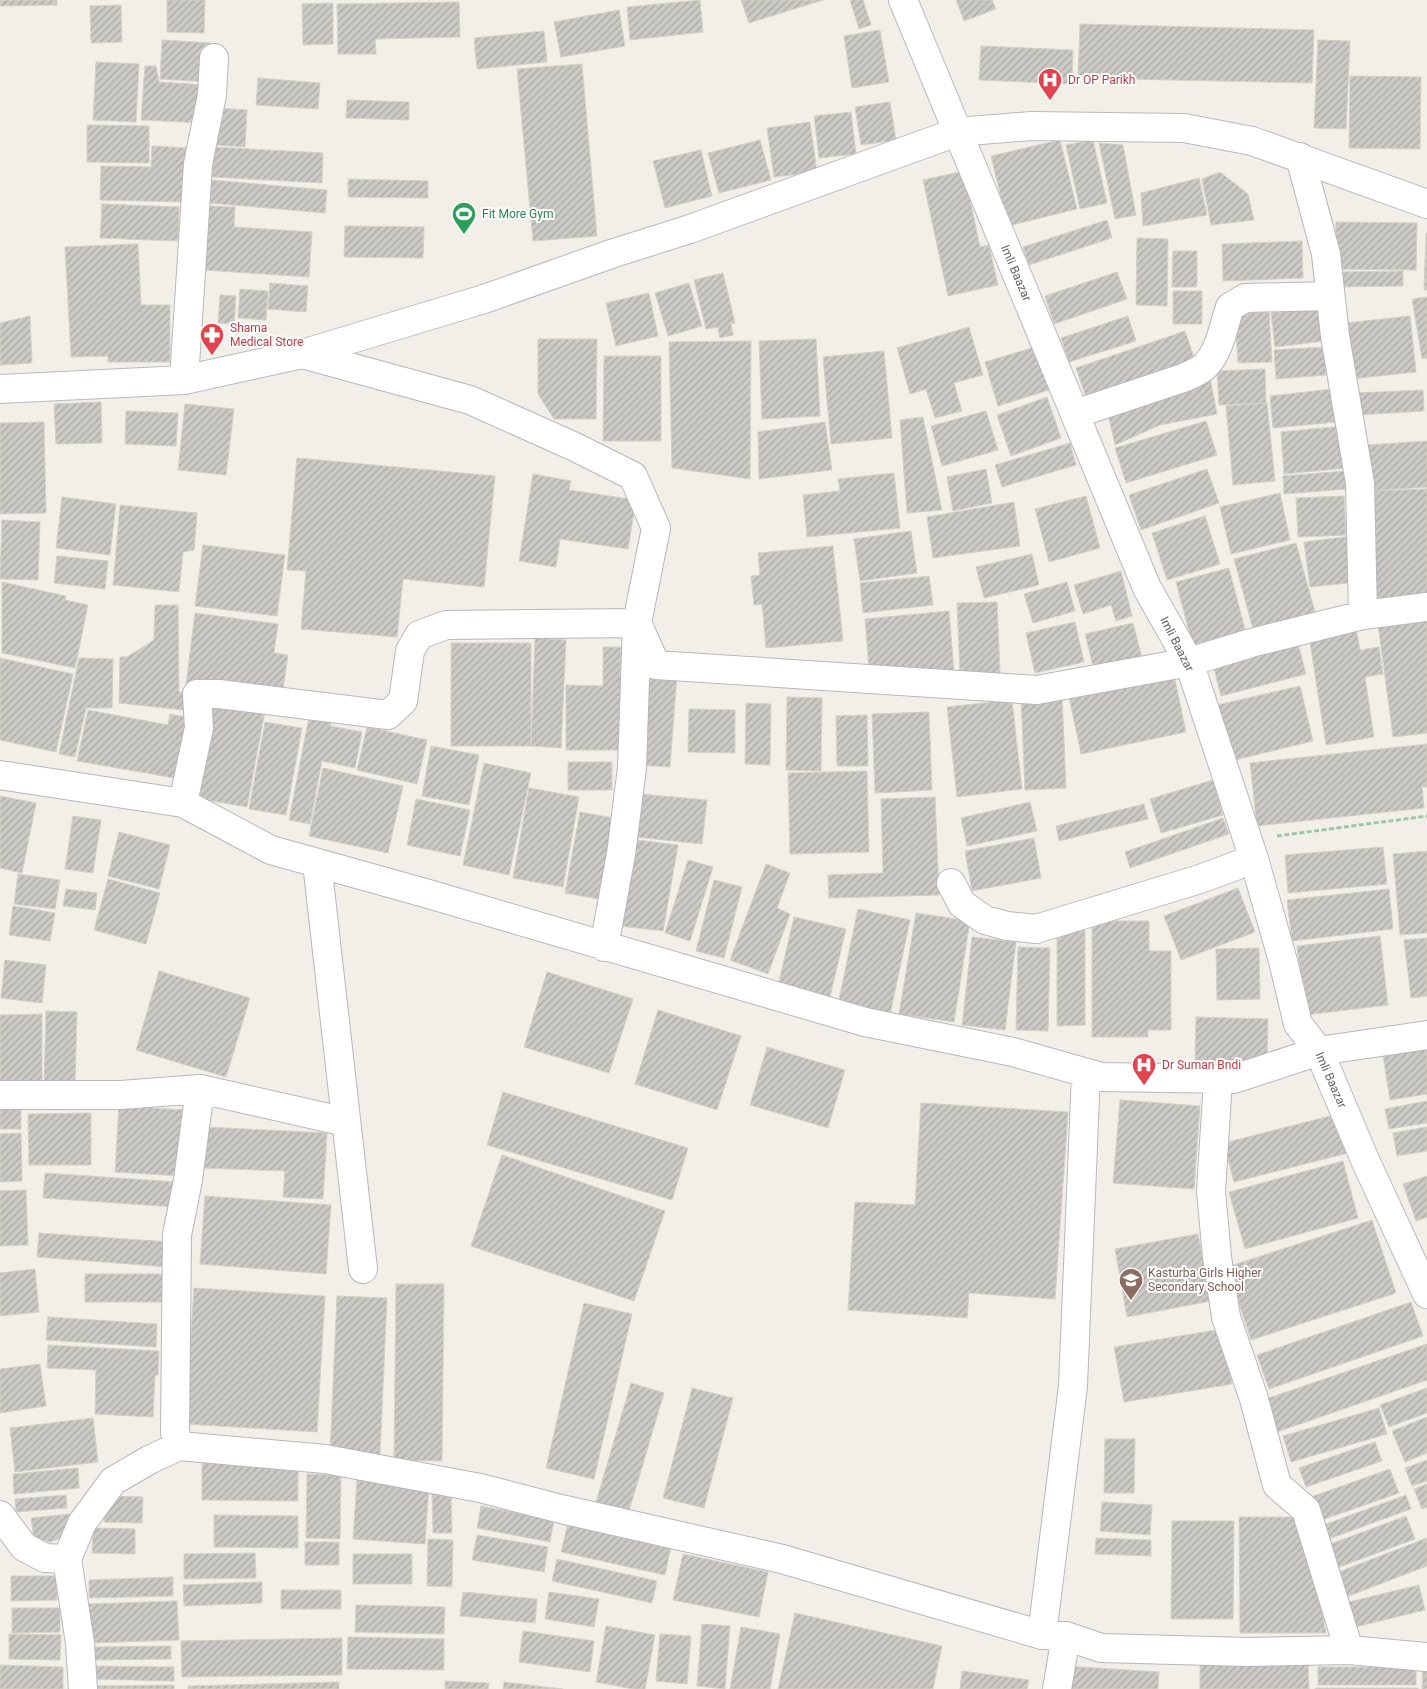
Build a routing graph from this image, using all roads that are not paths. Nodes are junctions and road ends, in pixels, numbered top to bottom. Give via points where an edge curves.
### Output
1 (903, 0) edge
2 (214, 58) dead end
3 (957, 132) junction
4 (1300, 158) junction
5 (1427, 204) edge
6 (1330, 296) junction
7 (302, 354) junction
8 (184, 380) junction
9 (0, 389) edge
10 (1075, 414) junction
11 (1427, 607) edge
12 (1363, 616) junction
13 (636, 623) junction
14 (1189, 662) junction
15 (0, 775) edge
16 (182, 802) junction
17 (1254, 859) junction
18 (317, 863) junction
19 (950, 883) dead end
20 (604, 947) junction
21 (1427, 1036) edge
22 (1320, 1051) junction
23 (1086, 1073) junction
24 (1218, 1080) junction
25 (200, 1089) junction
26 (0, 1095) edge
27 (346, 1122) junction
28 (363, 1269) dead end
29 (1427, 1294) edge
30 (179, 1446) junction
31 (3, 1523) edge
32 (67, 1559) junction
33 (1054, 1635) junction
34 (1349, 1650) junction
35 (1427, 1657) edge
36 (83, 1689) edge
37 (1058, 1689) edge

1 - 3 street, Imli Baazar
2 - 8 street via 212,95 198,164
3 - 4 street via 1031,126 1184,128 1252,141
3 - 7 street via 690,229 484,299
3 - 10 street, Imli Baazar
4 - 5 street
4 - 6 street via 1326,254
6 - 10 street via 1245,298 1230,307 1218,345 1202,368
6 - 12 street via 1360,483
7 - 8 street
7 - 13 street via 470,400 633,476 656,528
8 - 9 street
10 - 14 street, Imli Baazar via 1147,588
11 - 12 street
12 - 14 street via 1251,643
13 - 14 street via 656,665 1037,690
13 - 16 street via 446,625 419,635 410,650 403,701 388,715 197,694 199,728
13 - 20 street via 632,768
14 - 17 street, Imli Baazar
15 - 16 street
16 - 18 street via 270,850
17 - 19 street via 1200,879 1036,929 985,920 962,904
17 - 22 street, Imli Baazar via 1298,1024
18 - 20 street
18 - 27 street
20 - 23 street via 865,1022 1013,1052
21 - 22 street
22 - 24 street via 1234,1079
22 - 29 street, Imli Baazar via 1365,1160
23 - 24 street via 1101,1077
23 - 33 street via 1072,1386
24 - 34 street via 1211,1191 1226,1317 1254,1399 1277,1485 1306,1510
25 - 26 street via 121,1095
25 - 27 street
25 - 30 street via 177,1235 175,1432
27 - 28 street
30 - 32 street via 113,1480 82,1523
30 - 33 street via 325,1458 480,1488 782,1559
31 - 32 street via 24,1547 45,1558
32 - 36 street via 80,1644
33 - 34 street via 1101,1648 1248,1652
33 - 37 street
34 - 35 street

